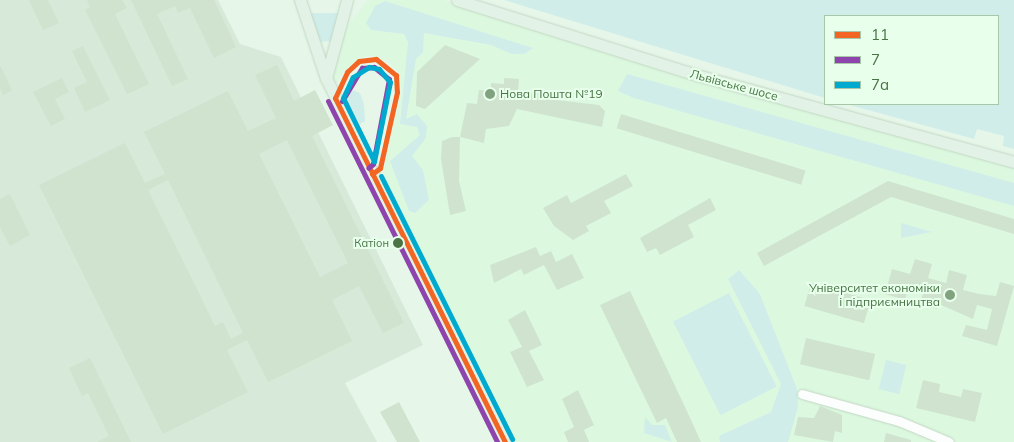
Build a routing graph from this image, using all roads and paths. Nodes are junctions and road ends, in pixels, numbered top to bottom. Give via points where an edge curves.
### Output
1 (300, 0) edge
2 (347, 0) edge
3 (457, 0) edge
4 (326, 78) junction
5 (1014, 162) edge
6 (802, 394) dead end
7 (505, 442) edge
8 (949, 442) edge

1 - 4 main road
2 - 4 main road
3 - 5 main road, Львівське шосе via 693,74
4 - 7 main road
6 - 8 street via 900,421

